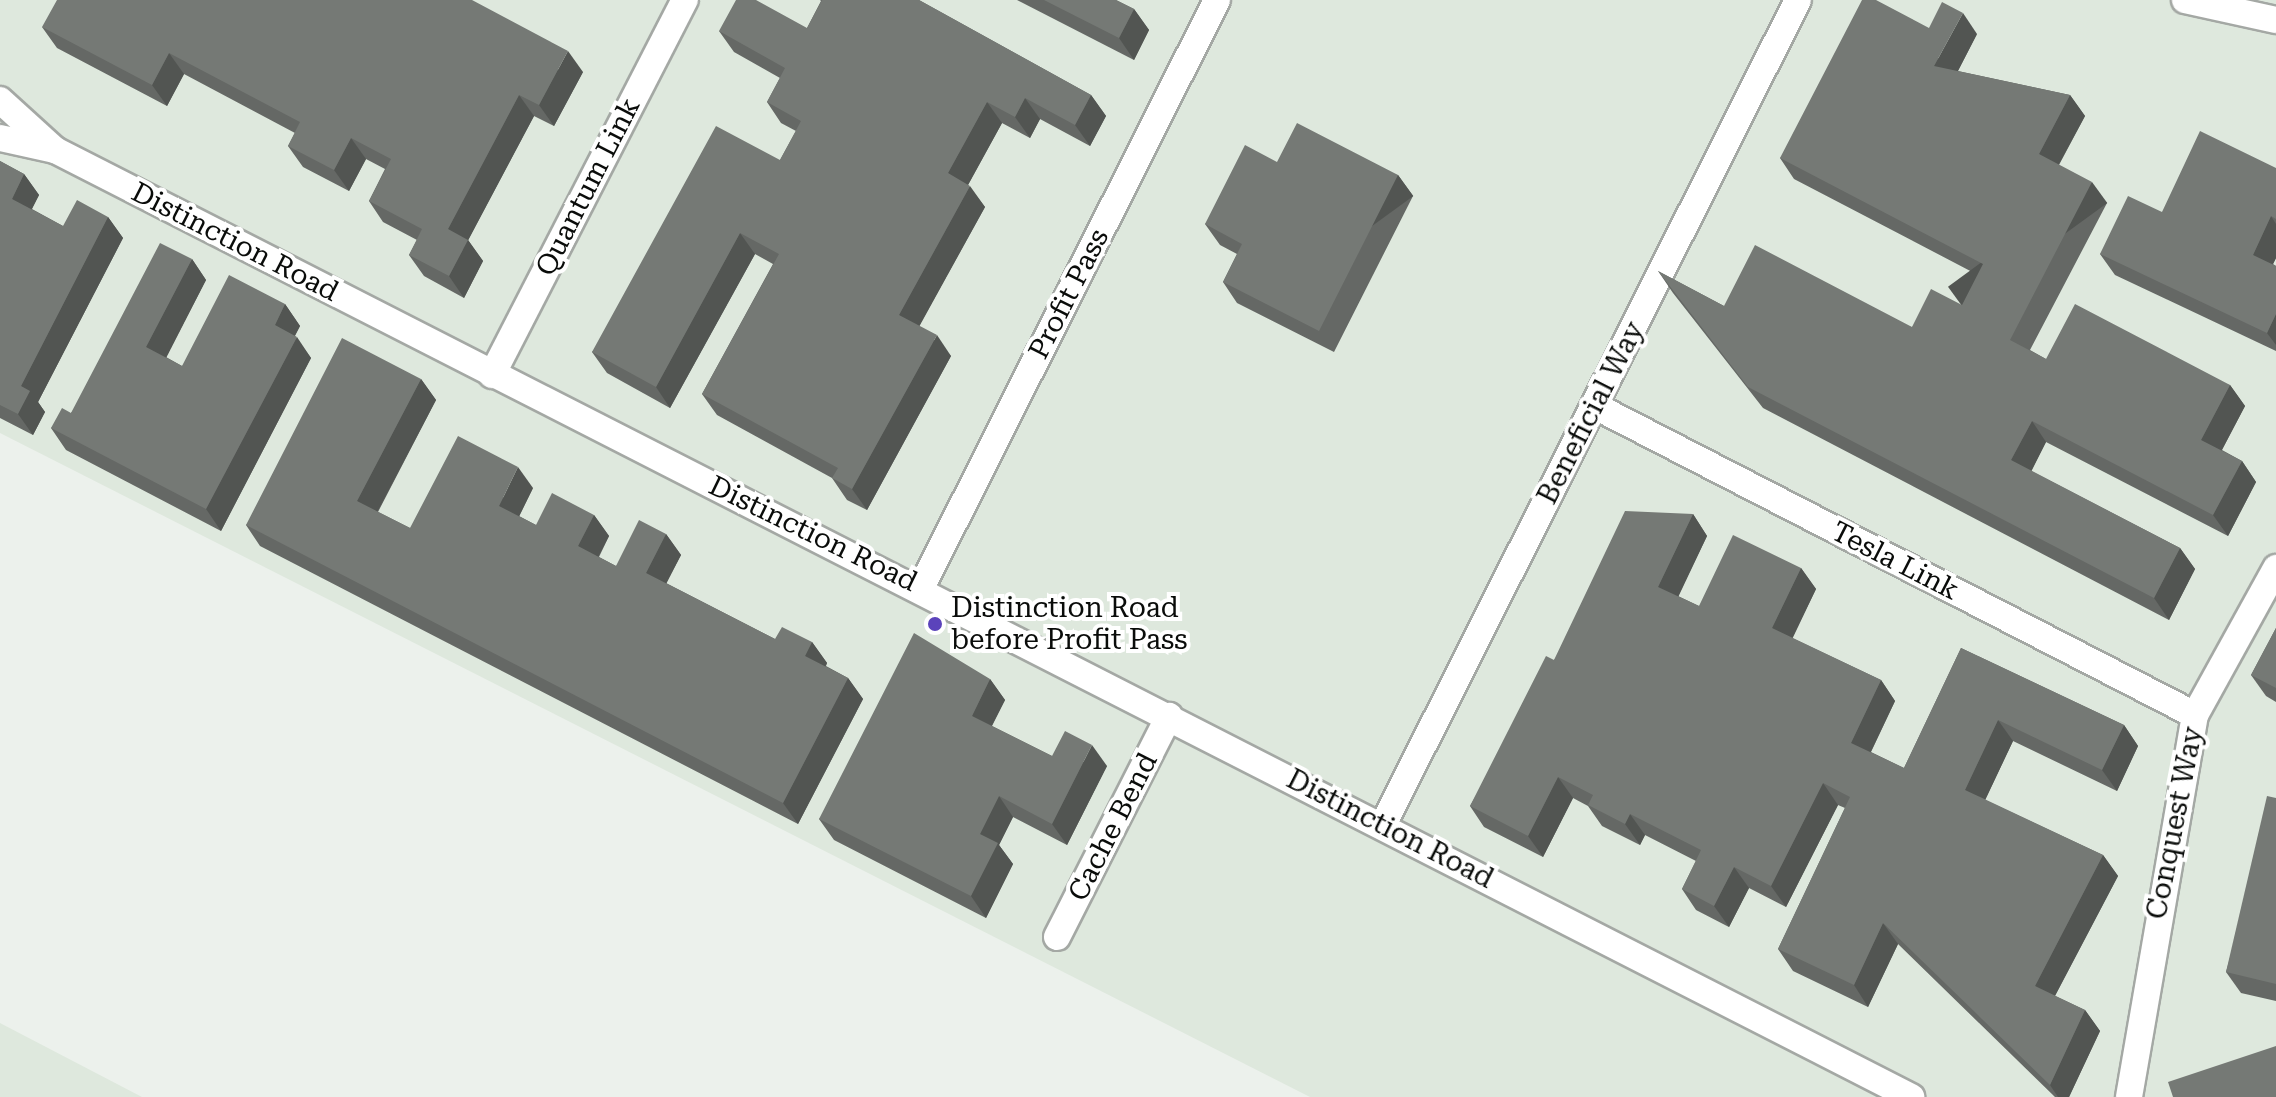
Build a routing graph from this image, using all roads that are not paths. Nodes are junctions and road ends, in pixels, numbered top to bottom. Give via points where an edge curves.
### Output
1 (685, 0) edge
2 (1217, 0) edge
3 (1798, 0) edge
4 (2185, 0) edge
5 (2276, 20) edge
6 (0, 100) edge
7 (0, 138) edge
8 (55, 150) junction
9 (492, 375) junction
10 (1595, 406) junction
11 (2276, 568) edge
12 (921, 588) junction
13 (2195, 715) junction
14 (1169, 716) junction
15 (1383, 825) junction
16 (1057, 937) dead end
17 (1911, 1097) edge
18 (2129, 1097) edge

1 - 9 street, Quantum Link
2 - 12 street, Profit Pass
3 - 10 street, Beneficial Way
4 - 5 street
6 - 8 street, Distinction Road
7 - 8 street, Distinction Road
8 - 9 street, Distinction Road
9 - 12 street, Distinction Road
10 - 13 street, Tesla Link
10 - 15 street, Beneficial Way
11 - 13 street, Conquest Way
12 - 14 street, Distinction Road
13 - 18 street, Conquest Way
14 - 15 street, Distinction Road
14 - 16 street, Cache Bend
15 - 17 street, Distinction Road

